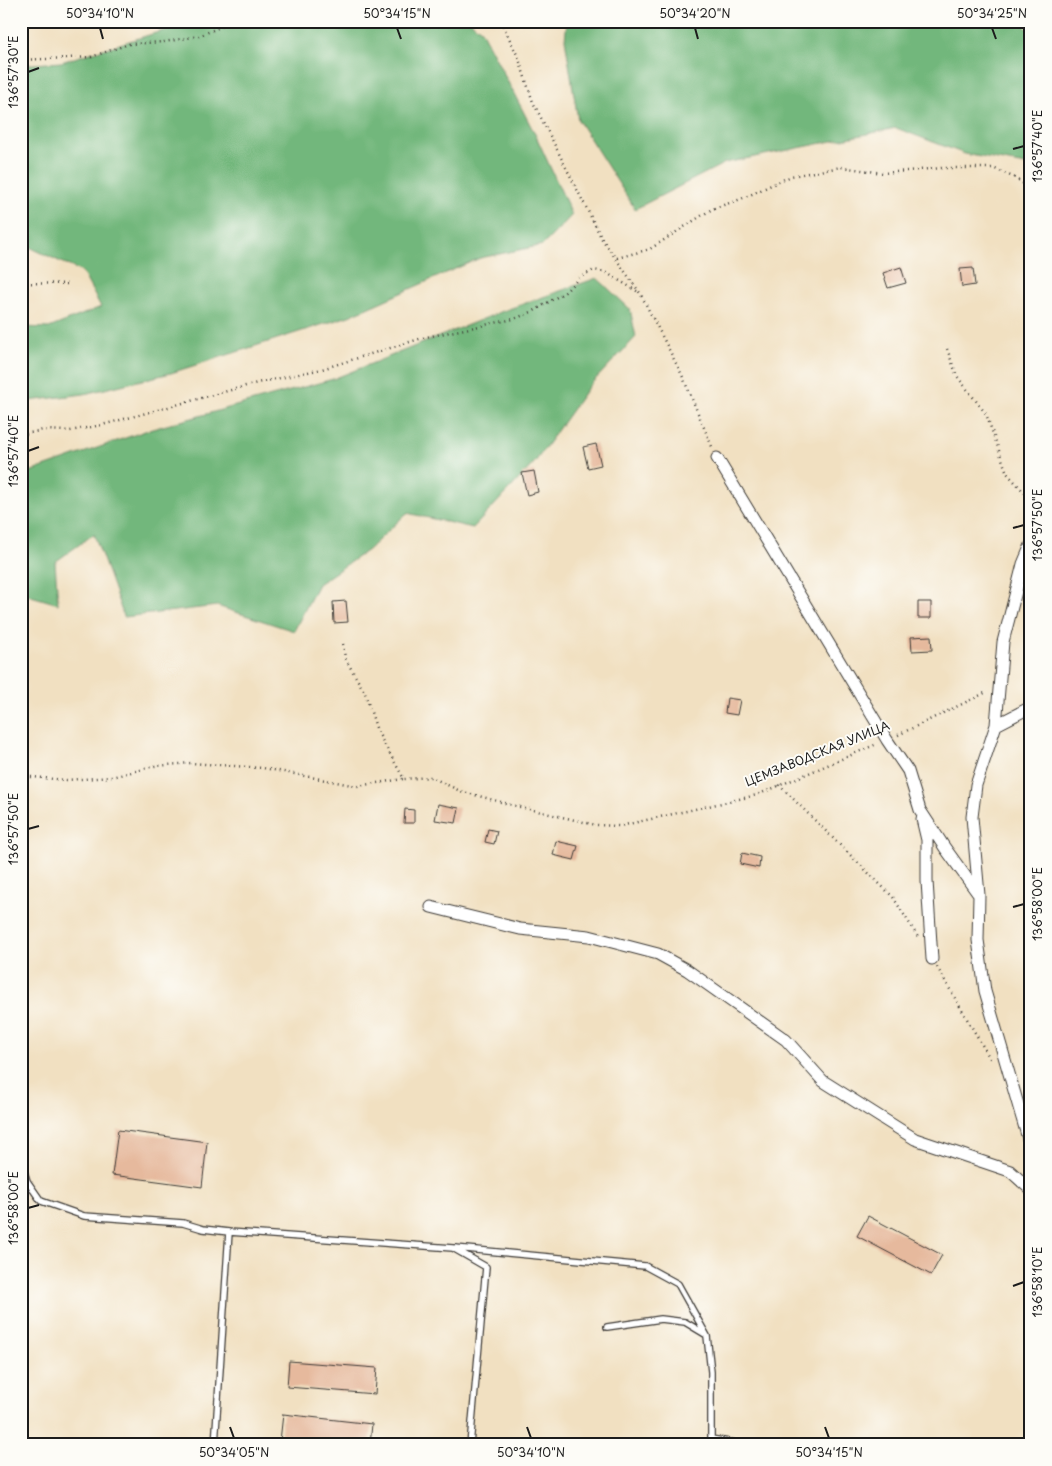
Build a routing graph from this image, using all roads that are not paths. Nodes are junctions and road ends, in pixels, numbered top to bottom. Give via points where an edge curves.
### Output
1 (717, 458) road end
2 (1031, 544) edge
3 (1031, 707) edge
4 (996, 725) junction
5 (920, 810) junction
6 (979, 894) junction
7 (431, 906) dead end
8 (932, 959) road end
9 (1031, 1149) edge
10 (21, 1162) edge
11 (1031, 1190) edge
12 (229, 1232) junction
13 (453, 1248) junction
14 (607, 1327) dead end
15 (707, 1336) junction
16 (215, 1445) edge
17 (470, 1445) edge
18 (747, 1445) edge

1 - 5 street via 908,771
2 - 4 street via 1002,642
3 - 4 street
4 - 6 street via 976,785 972,817
5 - 6 street
5 - 8 street via 927,840
6 - 9 street via 978,940 984,991
7 - 11 street via 520,929 589,936 658,954 687,970 786,1040 823,1081 915,1139 1010,1172
10 - 12 lane via 27,1181 42,1201 84,1216 183,1223
12 - 13 lane
12 - 16 lane
13 - 15 lane via 645,1266 678,1284
13 - 17 lane via 486,1267
14 - 15 lane via 662,1319 685,1322
15 - 18 lane via 711,1372 711,1439

